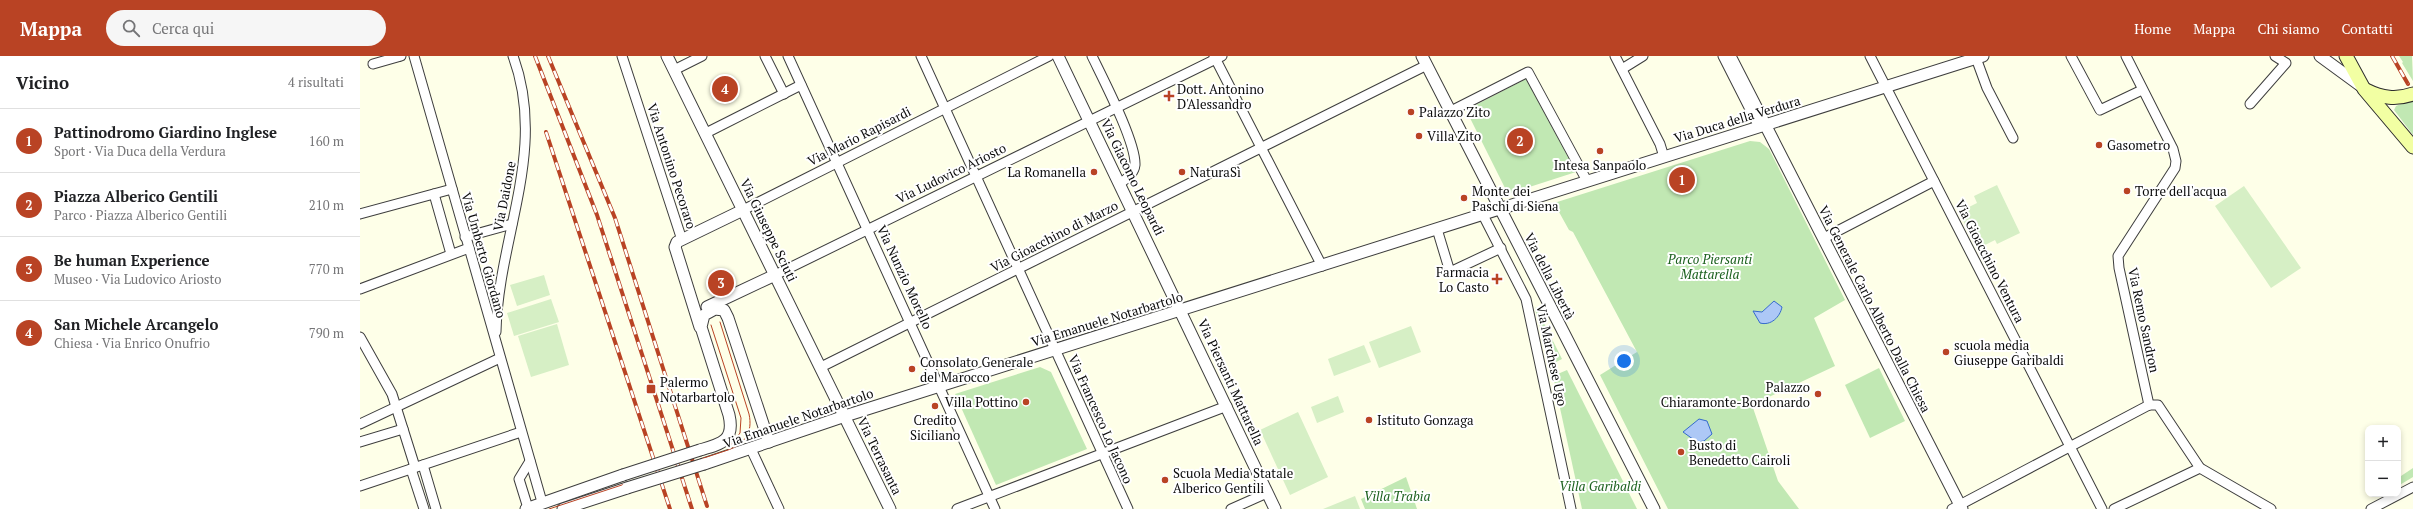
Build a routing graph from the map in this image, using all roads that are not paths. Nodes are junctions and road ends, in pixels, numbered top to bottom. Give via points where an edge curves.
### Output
1 (401, 56) edge
2 (414, 56) edge
3 (513, 56) edge
4 (622, 56) edge
5 (668, 56) edge
6 (702, 56) edge
7 (765, 56) edge
8 (921, 56) edge
9 (1049, 56) edge
10 (1058, 56) edge
11 (1092, 56) edge
12 (1615, 56) edge
13 (1643, 56) edge
14 (1723, 56) edge
15 (1730, 56) edge
16 (1870, 56) edge
17 (2070, 56) edge
18 (2126, 56) edge
19 (2275, 56) edge
20 (2320, 56) edge
21 (2346, 56) edge
22 (791, 57) edge
23 (1217, 57) edge
24 (1980, 57) edge
25 (1424, 60) edge
26 (373, 64) dead end
27 (1622, 69) junction
28 (674, 70) junction
29 (801, 85) junction
30 (1885, 87) junction
31 (2364, 89) junction
32 (2142, 90) junction
33 (784, 94) junction
34 (2413, 94) edge
35 (2250, 104) dead end
36 (945, 108) junction
37 (1117, 108) junction
38 (1451, 111) junction
39 (1090, 122) junction
40 (1762, 126) junction
41 (706, 133) junction
42 (2013, 138) dead end
43 (1261, 146) junction
44 (2413, 147) edge
45 (1664, 157) junction
46 (838, 163) junction
47 (977, 176) junction
48 (1587, 181) junction
49 (1934, 181) junction
50 (1120, 183) junction
51 (452, 189) junction
52 (434, 194) junction
53 (1500, 209) junction
54 (744, 210) junction
55 (1133, 211) junction
56 (360, 214) edge
57 (1483, 215) junction
58 (512, 224) junction
59 (869, 229) junction
60 (1437, 229) junction
61 (466, 237) junction
62 (1824, 238) junction
63 (682, 240) junction
64 (469, 248) junction
65 (1500, 248) junction
66 (451, 254) junction
67 (1322, 266) junction
68 (1018, 269) junction
69 (775, 275) junction
70 (360, 289) edge
71 (738, 294) junction
72 (693, 303) junction
73 (1181, 311) junction
74 (728, 318) junction
75 (911, 322) junction
76 (701, 327) junction
77 (360, 337) edge
78 (496, 341) junction
79 (1056, 350) junction
80 (500, 358) junction
81 (821, 367) junction
82 (940, 386) junction
83 (2149, 405) junction
84 (396, 406) junction
85 (1227, 406) junction
86 (845, 416) junction
87 (360, 424) edge
88 (403, 429) junction
89 (521, 432) junction
90 (360, 442) edge
91 (769, 442) junction
92 (2071, 446) junction
93 (751, 449) junction
94 (1103, 454) junction
95 (530, 461) junction
96 (416, 467) junction
97 (2200, 468) junction
98 (360, 486) edge
99 (2413, 487) edge
100 (1267, 493) junction
101 (990, 497) junction
102 (542, 502) junction
103 (527, 508) edge
104 (1958, 508) edge
105 (424, 509) edge
106 (436, 509) edge
107 (563, 509) edge
108 (779, 509) edge
109 (890, 509) edge
110 (958, 509) edge
111 (995, 509) edge
112 (1128, 509) edge
113 (1231, 509) edge
114 (1275, 509) edge
115 (1571, 509) edge
116 (1654, 509) edge
117 (2102, 509) edge
118 (2114, 509) edge
119 (2270, 509) edge
120 (2370, 509) edge

1 - 26 street
2 - 51 street, Via Umberto Giordano
3 - 58 street, Via Daidone via 524,95 527,130
4 - 63 street, Via Antonino Pecoraro
5 - 28 street, Via Giuseppe Sciuti
6 - 28 street
7 - 33 street
8 - 36 street, Via Francesco Lo Jacono
9 - 36 street, Via Mario Rapisardi
10 - 39 street, Via Giacomo Leopardi
11 - 37 street
12 - 27 street
13 - 27 street
14 - 40 street
15 - 40 street, Via Generale Carlo Alberto Dalla Chiesa
16 - 30 street, Via Gioacchino Ventura
17 - 32 street via 2100,110
18 - 32 street
19 - 35 street via 2286,63
20 - 31 street
21 - 31 main road
22 - 29 street, Via Nunzio Morello
23 - 37 street, Via Ludovico Ariosto
23 - 43 street
24 - 30 street, Via Duca della Verdura
24 - 42 street via 1987,88
25 - 38 street, Via della Libertà
25 - 43 street, Via Gioacchino di Marzo
27 - 45 street
28 - 41 street, Via Giuseppe Sciuti
29 - 33 street
29 - 46 street, Via Nunzio Morello
30 - 40 street, Via Duca della Verdura
30 - 49 street, Via Gioacchino Ventura
31 - 34 main road via 2389,98
31 - 44 main road
32 - 83 street, Via Remo Sandron via 2173,149 2176,161 2175,168 2160,193 2118,256 2118,268
33 - 41 street
36 - 46 street, Via Mario Rapisardi
36 - 47 street, Via Francesco Lo Jacono
37 - 39 street, Via Ludovico Ariosto
37 - 50 street via 1135,164 1128,179
38 - 48 street via 1528,72
38 - 53 street, Via della Libertà
39 - 47 street, Via Ludovico Ariosto
39 - 50 street, Via Giacomo Leopardi
40 - 45 street, Via Duca della Verdura
40 - 62 street, Via Generale Carlo Alberto Dalla Chiesa
41 - 54 street, Via Giuseppe Sciuti
43 - 55 street, Via Gioacchino di Marzo
43 - 67 street
45 - 48 street, Via Duca della Verdura
46 - 54 street, Via Mario Rapisardi
46 - 59 street, Via Nunzio Morello
47 - 59 street, Via Ludovico Ariosto
47 - 68 street, Via Francesco Lo Jacono
48 - 53 street, Via Duca della Verdura
49 - 62 street
49 - 92 street, Via Gioacchino Ventura
50 - 55 street, Via Giacomo Leopardi
51 - 52 street
51 - 61 street, Via Umberto Giordano
52 - 56 street
52 - 66 street
53 - 57 street, Via Emanuele Notarbartolo
53 - 116 street, Via della Libertà
54 - 63 street, Via Mario Rapisardi
54 - 69 street, Via Giuseppe Sciuti
55 - 68 street, Via Gioacchino di Marzo
55 - 73 street, Via Giacomo Leopardi
57 - 60 street, Via Emanuele Notarbartolo
57 - 65 street, Via Marchese Ugo
58 - 61 street
58 - 78 street, Via Daidone via 499,297
59 - 69 street, Via Ludovico Ariosto
59 - 75 street, Via Nunzio Morello
60 - 65 street via 1450,272
60 - 67 street, Via Emanuele Notarbartolo
61 - 64 street, Via Umberto Giordano
62 - 104 street, Via Generale Carlo Alberto Dalla Chiesa
63 - 72 street, Via Antonino Pecoraro via 675,246 676,252
64 - 66 street
64 - 78 street, Via Umberto Giordano
65 - 115 street, Via Marchese Ugo via 1526,299
66 - 70 street
67 - 73 street, Via Emanuele Notarbartolo
68 - 75 street, Via Gioacchino di Marzo
68 - 79 street, Via Francesco Lo Jacono
69 - 71 street, Via Ludovico Ariosto
69 - 81 street, Via Giuseppe Sciuti
71 - 72 street, Via Ludovico Ariosto via 700,309
71 - 74 street via 728,304
72 - 76 street, Via Antonino Pecoraro
73 - 79 street, Via Emanuele Notarbartolo
73 - 85 street, Via Piersanti Mattarella
74 - 76 street via 721,309 711,311 702,317
74 - 91 street
75 - 81 street, Via Gioacchino di Marzo
75 - 82 street, Via Nunzio Morello
76 - 102 street, Via Antonino Pecoraro, bridge via 731,426 729,435 723,442
77 - 84 street via 382,374
78 - 80 street, Via Umberto Giordano
79 - 82 street, Via Emanuele Notarbartolo
79 - 94 street, Via Francesco Lo Jacono
80 - 84 street
80 - 89 street, Via Umberto Giordano
81 - 86 street, Via Giuseppe Sciuti
82 - 86 street, Via Emanuele Notarbartolo
82 - 101 street, Via Nunzio Morello
83 - 92 street
83 - 97 street via 2158,405
84 - 87 street
84 - 88 street
85 - 94 street
85 - 100 street, Via Piersanti Mattarella
86 - 91 street, Via Emanuele Notarbartolo
86 - 109 street, Via Terrasanta
88 - 90 street
88 - 96 street
89 - 95 street, Via Umberto Giordano
89 - 96 street
91 - 93 street, Via Emanuele Notarbartolo
92 - 104 street
92 - 117 street, Via Gioacchino Ventura
93 - 107 street, Via Emanuele Notarbartolo, bridge
93 - 108 street
94 - 101 street
94 - 112 street, Via Francesco Lo Jacono
95 - 102 street, Via Umberto Giordano
95 - 103 street via 519,479
96 - 98 street
96 - 105 street
96 - 106 street
97 - 118 street
97 - 119 street
99 - 120 street
100 - 113 street
100 - 114 street, Via Piersanti Mattarella
101 - 110 street
101 - 111 street, Via Nunzio Morello
102 - 103 street

